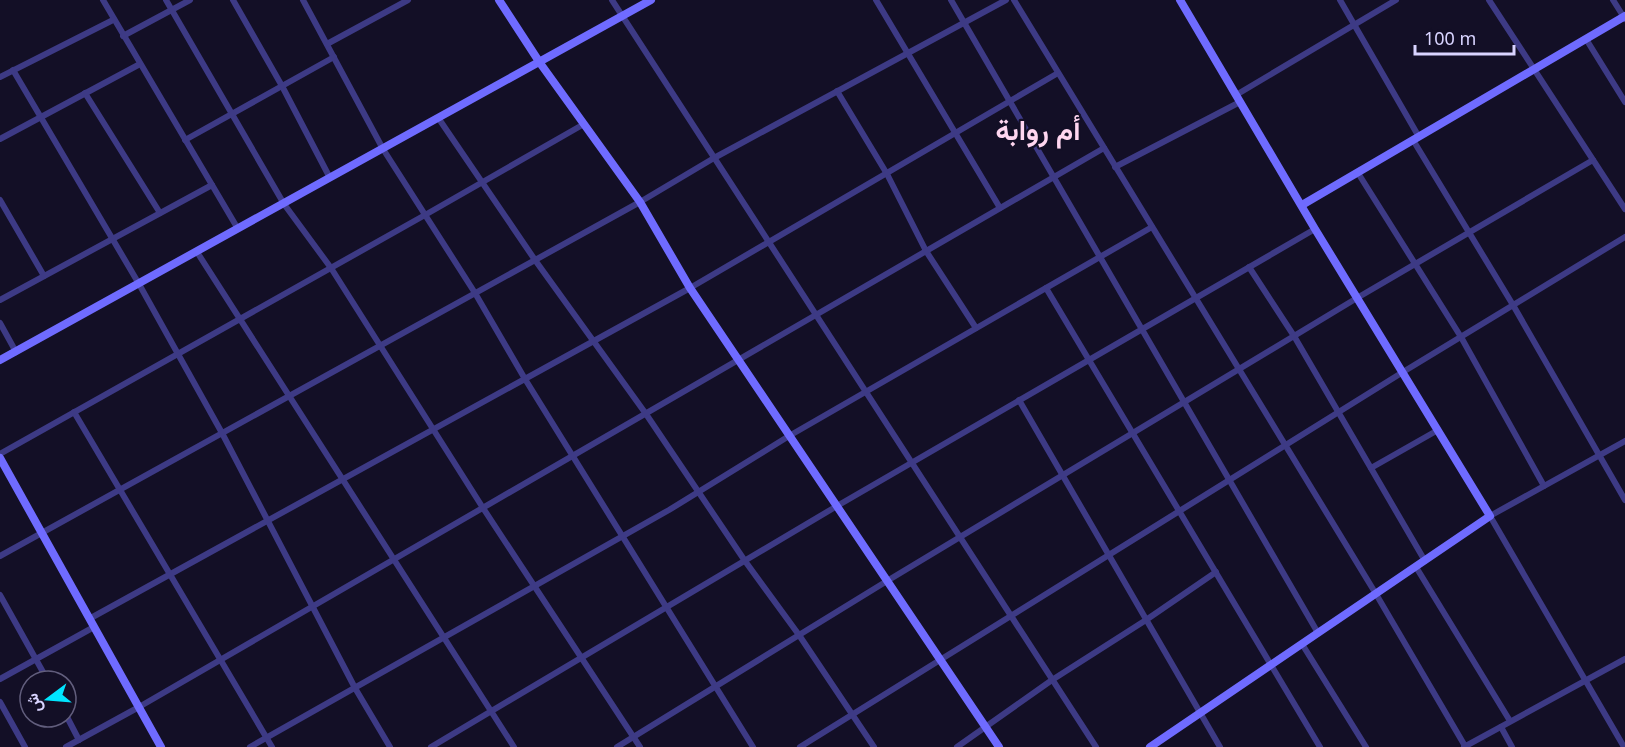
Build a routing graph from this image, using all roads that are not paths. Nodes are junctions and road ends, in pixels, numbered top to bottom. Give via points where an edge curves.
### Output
1 (103, 0) edge
2 (166, 0) edge
3 (190, 0) edge
4 (233, 0) edge
5 (303, 0) edge
6 (408, 0) edge
7 (499, 0) edge
8 (612, 0) edge
9 (651, 0) edge
10 (876, 0) edge
11 (951, 0) edge
12 (1006, 0) edge
13 (1014, 0) edge
14 (1180, 0) edge
15 (1340, 0) edge
16 (1396, 0) edge
17 (1488, 0) edge
18 (1612, 0) edge
19 (172, 10) junction
20 (622, 16) junction
21 (1624, 18) edge
22 (113, 20) junction
23 (964, 23) junction
24 (1355, 24) junction
25 (123, 36) junction
26 (1586, 39) junction
27 (327, 44) junction
28 (908, 53) junction
29 (334, 57) junction
30 (540, 63) junction
31 (140, 64) junction
32 (1534, 69) junction
33 (13, 70) junction
34 (1058, 73) junction
35 (0, 77) edge
36 (282, 86) junction
37 (837, 91) junction
38 (85, 93) junction
39 (1238, 98) junction
40 (1011, 101) junction
41 (1625, 102) edge
42 (231, 113) junction
43 (42, 117) junction
44 (439, 119) junction
45 (584, 124) junction
46 (956, 133) junction
47 (1416, 138) junction
48 (0, 140) edge
49 (185, 140) junction
50 (1104, 148) junction
51 (383, 149) junction
52 (714, 158) junction
53 (1593, 160) junction
54 (1115, 167) junction
55 (1358, 173) junction
56 (886, 174) junction
57 (1054, 177) junction
58 (330, 178) junction
59 (481, 183) junction
60 (212, 185) junction
61 (0, 200) edge
62 (640, 202) junction
63 (284, 204) junction
64 (1302, 205) junction
65 (1000, 208) junction
66 (1625, 209) edge
67 (160, 213) junction
68 (425, 215) junction
69 (1152, 227) junction
70 (238, 229) junction
71 (1315, 229) junction
72 (1470, 232) junction
73 (1625, 237) edge
74 (112, 239) junction
75 (769, 242) junction
76 (926, 251) junction
77 (197, 252) junction
78 (1099, 257) junction
79 (535, 260) junction
80 (1415, 264) junction
81 (1249, 267) junction
82 (331, 268) junction
83 (44, 276) junction
84 (138, 284) junction
85 (690, 288) junction
86 (1046, 288) junction
87 (475, 293) junction
88 (1196, 298) junction
89 (1357, 298) junction
90 (0, 300) edge
91 (1513, 305) junction
92 (816, 315) junction
93 (240, 319) junction
94 (0, 323) edge
95 (976, 328) junction
96 (1142, 329) junction
97 (1294, 336) junction
98 (1461, 337) junction
99 (594, 342) junction
100 (381, 345) junction
101 (16, 352) junction
102 (178, 354) junction
103 (0, 360) edge
104 (1090, 360) junction
105 (738, 361) junction
106 (1239, 369) junction
107 (1403, 372) junction
108 (525, 380) junction
109 (866, 392) junction
110 (289, 396) junction
111 (1019, 400) junction
112 (1184, 402) junction
113 (74, 412) junction
114 (1339, 412) junction
115 (646, 414) junction
116 (434, 429) junction
117 (1438, 430) junction
118 (222, 433) junction
119 (1132, 434) junction
120 (789, 436) junction
121 (1625, 441) edge
122 (1286, 446) junction
123 (1600, 455) junction
124 (0, 456) edge
125 (574, 456) junction
126 (912, 463) junction
127 (1371, 468) junction
128 (1063, 475) junction
129 (343, 479) junction
130 (1228, 481) junction
131 (1544, 486) junction
132 (119, 490) junction
133 (699, 491) junction
134 (1625, 500) edge
135 (837, 506) junction
136 (483, 508) junction
137 (1179, 512) junction
138 (1490, 516) junction
139 (267, 521) junction
140 (41, 533) junction
141 (622, 537) junction
142 (960, 537) junction
143 (0, 556) edge
144 (1109, 556) junction
145 (394, 560) junction
146 (745, 561) junction
147 (1425, 561) junction
148 (1416, 567) junction
149 (1216, 572) junction
150 (171, 574) junction
151 (887, 581) junction
152 (534, 586) junction
153 (1376, 594) junction
154 (0, 595) edge
155 (312, 607) junction
156 (666, 608) junction
157 (1012, 616) junction
158 (1146, 620) junction
159 (91, 623) junction
160 (1318, 633) junction
161 (799, 635) junction
162 (444, 638) junction
163 (1302, 644) junction
164 (580, 658) junction
165 (36, 659) junction
166 (1625, 659) edge
167 (221, 660) junction
168 (941, 661) junction
169 (1272, 664) junction
170 (41, 669) edge
171 (0, 679) edge
172 (1053, 680) junction
173 (1586, 680) junction
174 (716, 686) junction
175 (355, 688) junction
176 (0, 702) edge
177 (139, 708) junction
178 (491, 712) junction
179 (1200, 713) junction
180 (851, 715) junction
181 (1510, 722) junction
182 (985, 727) junction
183 (1500, 727) junction
184 (73, 729) edge
185 (267, 737) junction
186 (634, 737) junction
187 (79, 740) junction
188 (25, 747) edge
189 (66, 747) edge
190 (161, 747) edge
191 (250, 747) edge
192 (272, 747) edge
193 (390, 747) edge
194 (431, 747) edge
195 (514, 747) edge
196 (617, 747) edge
197 (640, 747) edge
198 (753, 747) edge
199 (800, 747) edge
200 (874, 747) edge
201 (957, 747) edge
202 (999, 747) edge
203 (1096, 747) edge
204 (1150, 747) edge
205 (1220, 747) edge
206 (1320, 747) edge
207 (1366, 747) edge
208 (1465, 747) edge
209 (1512, 747) edge
210 (1624, 747) edge

1 - 22 street
2 - 19 street
3 - 19 street
4 - 36 street
5 - 27 street
6 - 27 street
7 - 30 street
8 - 20 street
9 - 20 street
10 - 28 street
11 - 23 street
12 - 23 street
13 - 34 street
14 - 39 street
15 - 24 street
16 - 24 street
17 - 32 street
18 - 21 street
19 - 25 street
19 - 42 street
20 - 30 street
20 - 52 street
21 - 26 street
22 - 25 street
22 - 33 street
23 - 28 street
23 - 40 street
24 - 39 street
24 - 47 street
25 - 31 street
26 - 32 street
26 - 41 street
27 - 29 street
28 - 37 street
28 - 46 street
29 - 36 street
29 - 51 street
30 - 44 street
30 - 45 street
31 - 38 street
31 - 49 street
32 - 47 street
32 - 53 street
33 - 35 street
33 - 43 street
34 - 40 street
34 - 50 street
36 - 42 street
36 - 58 street
37 - 52 street
37 - 56 street
38 - 43 street
38 - 67 street
39 - 54 street
39 - 64 street
40 - 46 street
40 - 57 street
42 - 49 street
42 - 63 street
43 - 48 street
43 - 74 street
44 - 51 street
44 - 59 street
45 - 59 street
45 - 62 street
46 - 56 street
46 - 65 street
47 - 55 street
47 - 72 street
49 - 60 street
50 - 54 street
50 - 57 street
51 - 58 street
51 - 68 street
52 - 62 street
52 - 75 street
53 - 66 street
53 - 72 street
54 - 69 street
55 - 64 street
55 - 80 street
56 - 75 street
56 - 76 street
57 - 65 street
57 - 78 street
58 - 63 street
59 - 68 street
59 - 79 street
60 - 67 street
60 - 70 street
61 - 83 street
62 - 79 street
62 - 85 street
63 - 70 street
63 - 82 street
64 - 71 street
65 - 76 street
67 - 74 street
68 - 82 street
68 - 87 street
69 - 78 street
69 - 88 street
70 - 77 street
71 - 81 street
71 - 89 street
72 - 80 street
72 - 91 street
73 - 91 street
74 - 83 street
74 - 84 street
75 - 85 street
75 - 92 street
76 - 92 street
76 - 95 street
77 - 84 street
77 - 93 street
78 - 86 street
78 - 96 street
79 - 87 street
79 - 99 street
80 - 89 street
80 - 98 street
81 - 88 street
81 - 97 street
82 - 93 street
82 - 100 street
83 - 90 street
84 - 101 street
84 - 102 street
85 - 99 street
85 - 105 street
86 - 95 street
86 - 104 street
87 - 100 street
87 - 108 street
88 - 96 street
88 - 106 street
89 - 97 street
89 - 107 street
91 - 98 street
91 - 123 street
92 - 105 street
92 - 109 street
93 - 102 street
93 - 110 street
94 - 101 street
95 - 109 street
96 - 104 street
96 - 112 street
97 - 106 street
97 - 114 street
98 - 107 street
98 - 131 street
99 - 108 street
99 - 115 street
100 - 110 street
100 - 116 street
101 - 103 street
102 - 113 street
102 - 118 street
104 - 111 street
104 - 119 street
105 - 115 street
105 - 120 street
106 - 112 street
106 - 122 street
107 - 114 street
107 - 117 street
108 - 116 street
108 - 125 street
109 - 120 street
109 - 126 street
110 - 118 street
110 - 129 street
111 - 126 street
111 - 128 street
112 - 119 street
112 - 130 street
113 - 124 street
113 - 132 street
114 - 122 street
114 - 127 street
115 - 125 street
115 - 133 street
116 - 129 street
116 - 136 street
117 - 127 street
117 - 138 street
118 - 132 street
118 - 139 street
119 - 128 street
119 - 137 street
120 - 133 street
120 - 135 street
121 - 123 street
122 - 130 street
122 - 153 street
123 - 131 street
123 - 134 street
124 - 140 street
125 - 136 street
125 - 141 street
126 - 135 street
126 - 142 street
127 - 147 street
128 - 142 street
128 - 144 street
129 - 139 street
129 - 145 street
130 - 137 street
130 - 160 street
131 - 138 street
132 - 140 street
132 - 150 street
133 - 141 street
133 - 146 street
135 - 146 street
135 - 151 street
136 - 145 street
136 - 152 street
137 - 144 street
137 - 149 street
138 - 147 street
138 - 173 street
139 - 150 street
139 - 155 street
140 - 143 street
140 - 159 street
141 - 152 street
141 - 156 street
142 - 151 street
142 - 157 street
144 - 157 street
144 - 158 street
145 - 155 street
145 - 162 street
146 - 156 street
146 - 161 street
147 - 148 street
148 - 153 street
148 - 181 street
149 - 158 street
149 - 169 street
150 - 159 street
150 - 167 street
151 - 161 street
151 - 168 street
152 - 162 street
152 - 164 street
153 - 160 street
153 - 208 street
154 - 165 street
155 - 167 street
155 - 175 street
156 - 164 street
156 - 174 street
157 - 168 street
157 - 172 street
158 - 172 street
158 - 179 street
159 - 165 street
159 - 177 street
160 - 163 street
161 - 174 street
161 - 180 street
162 - 175 street
162 - 178 street
163 - 169 street
163 - 207 street
164 - 178 street
164 - 186 street
165 - 170 street
165 - 171 street
166 - 173 street
167 - 177 street
167 - 185 street
168 - 180 street
168 - 182 street
169 - 179 street
169 - 206 street
172 - 182 street
172 - 203 street
173 - 181 street
173 - 210 street
174 - 186 street
174 - 198 street
175 - 185 street
175 - 193 street
176 - 188 street
177 - 187 street
177 - 190 street
178 - 194 street
178 - 195 street
179 - 204 street
179 - 205 street
180 - 199 street
180 - 200 street
181 - 183 street
182 - 201 street
182 - 202 street
183 - 208 street
183 - 209 street
184 - 187 street
185 - 191 street
185 - 192 street
186 - 196 street
186 - 197 street
187 - 189 street

